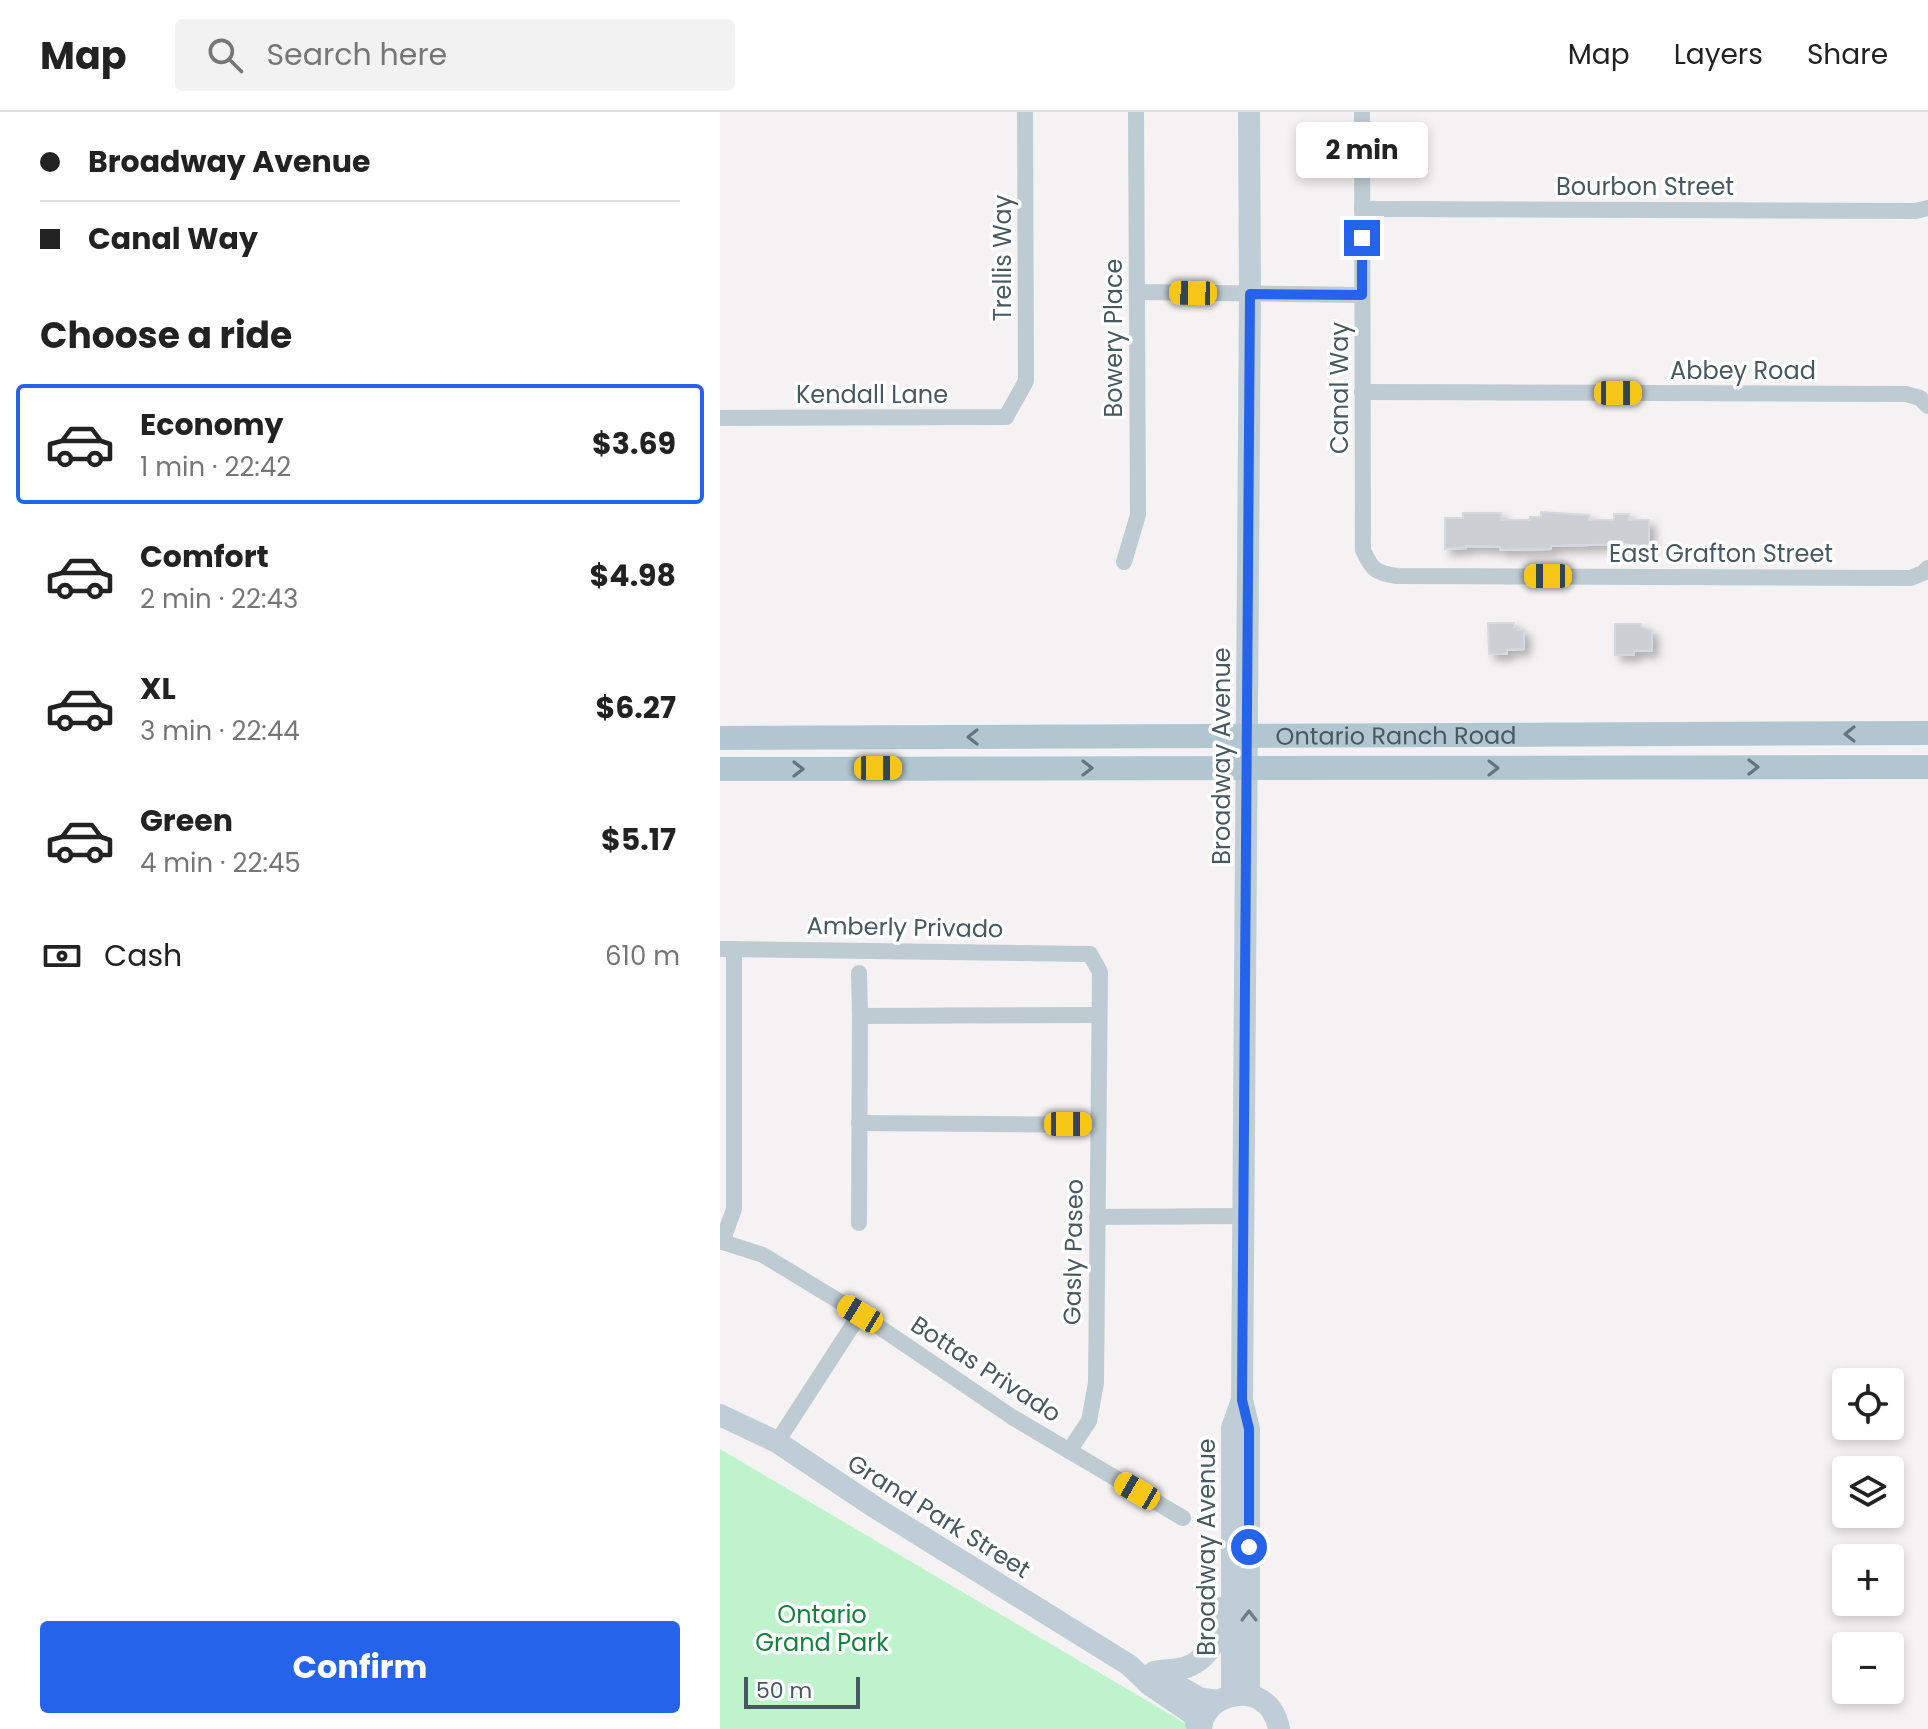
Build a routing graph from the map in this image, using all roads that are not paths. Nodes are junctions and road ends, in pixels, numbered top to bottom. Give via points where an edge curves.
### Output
1 (1025, 112) edge
2 (1136, 112) edge
3 (1249, 112) edge
4 (1362, 112) edge
5 (1928, 208) edge
6 (1362, 209) junction
7 (1137, 292) junction
8 (1250, 294) junction
9 (1362, 295) junction
10 (1362, 392) junction
11 (1015, 401) joint
12 (1928, 406) edge
13 (720, 418) edge
14 (1124, 562) dead end
15 (1370, 566) joint
16 (1928, 568) edge
17 (1928, 733) edge
18 (1488, 735) junction
19 (1247, 736) junction
20 (720, 738) edge
21 (1928, 767) edge
22 (995, 768) junction
23 (1247, 768) junction
24 (720, 769) edge
25 (727, 949) edge
26 (1090, 954) joint
27 (859, 973) dead end
28 (1099, 1015) junction
29 (860, 1016) junction
30 (859, 1123) junction
31 (1098, 1125) junction
32 (1244, 1216) junction
33 (1097, 1217) junction
34 (859, 1223) dead end
35 (721, 1242) edge
36 (860, 1314) junction
37 (1242, 1400) junction
38 (720, 1415) edge
39 (1232, 1428) junction
40 (777, 1442) junction
41 (1069, 1451) junction
42 (1183, 1518) dead end
43 (1129, 1665) junction
44 (1154, 1672) junction
45 (1233, 1697) junction
46 (1200, 1729) edge
47 (1279, 1729) edge

1 - 11 street, Trellis Way via 1026,381
2 - 7 street, Bowery Place
3 - 8 street, Broadway Avenue
4 - 6 street, Canal Way
5 - 6 street, Bourbon Street
6 - 9 street, Canal Way
7 - 8 street
7 - 14 street, Bowery Place via 1138,515
8 - 9 street
8 - 19 street, Broadway Avenue
9 - 10 street, Canal Way
10 - 12 street, Abbey Road via 1906,394
10 - 15 street, Canal Way via 1363,550
11 - 13 street, Kendall Lane via 1006,417
15 - 16 street, East Grafton Street via 1382,574 1459,576 1910,578
17 -> 18 main road, Ontario Ranch Road
18 - 19 main road, Ontario Ranch Road
18 - 23 main road via 1457,751 1267,753 1252,759
19 -> 20 main road, Ontario Ranch Road
19 - 22 main road via 1235,750 1022,752
19 - 23 street, Broadway Avenue
23 -> 21 main road, Ontario Ranch Road
22 -> 23 main road, Ontario Ranch Road
24 -> 22 main road, Ontario Ranch Road
23 - 32 street, Broadway Avenue
25 - 26 street, Amberly Privado
25 - 35 street via 734,1209
26 - 28 street, Gasly Paseo via 1100,972
27 - 29 street
28 - 29 street
28 - 31 street, Gasly Paseo
29 - 30 street
30 - 31 street
30 - 34 street
31 - 33 street, Gasly Paseo
32 - 33 street
32 - 37 street, Broadway Avenue
33 - 41 street, Gasly Paseo via 1096,1383 1089,1421
35 - 36 street, Bottas Privado via 763,1255
36 - 40 street
36 - 41 street, Bottas Privado
37 - 39 street, Broadway Avenue
45 -> 37 street, Broadway Avenue via 1249,1429
38 - 40 street, Grand Park Street
39 - 44 street via 1221,1480 1221,1623 1205,1655 1188,1667
39 - 45 street, Broadway Avenue
40 - 43 street, Grand Park Street
41 - 42 street, Bottas Privado
43 - 44 street, Grand Park Street
43 - 46 street, Grand Park Street via 1194,1715
44 - 45 street, Grand Park Street via 1199,1698
45 - 46 street via 1205,1715
45 - 47 street via 1263,1702

